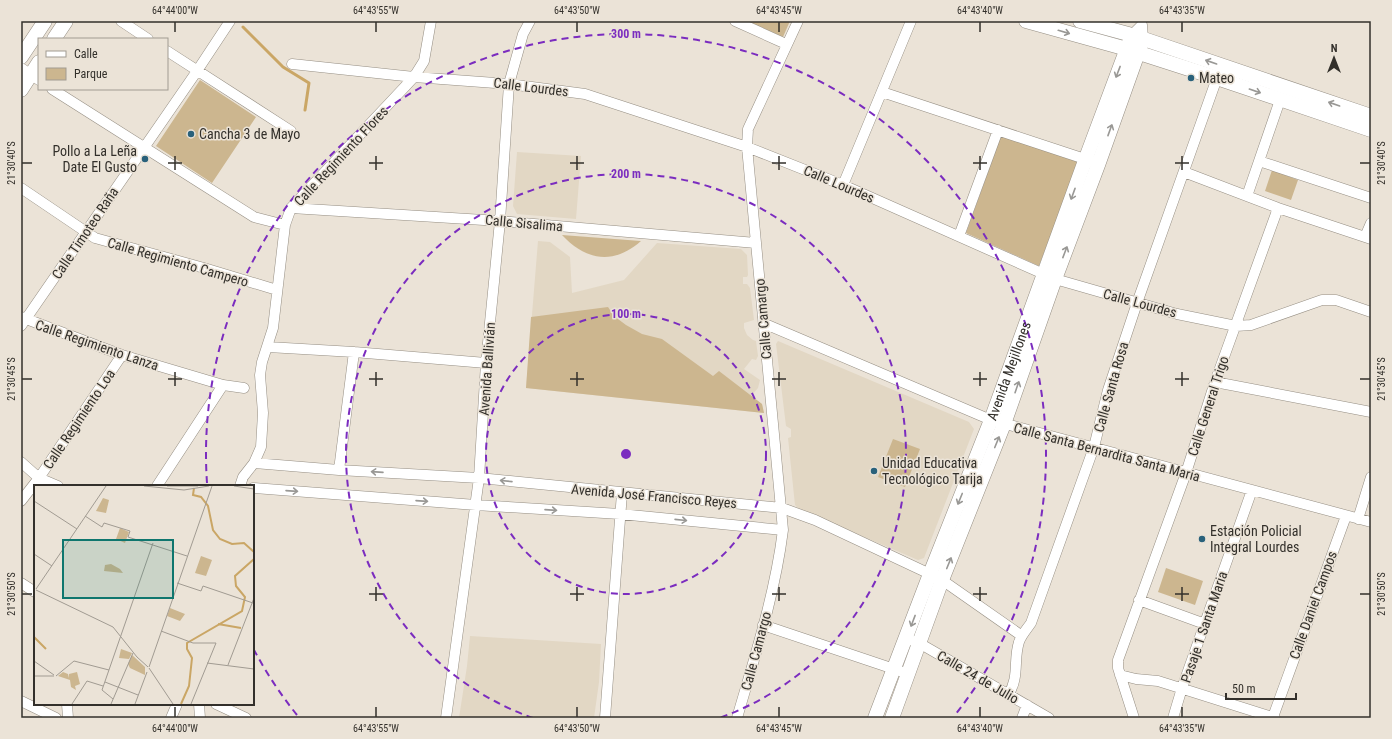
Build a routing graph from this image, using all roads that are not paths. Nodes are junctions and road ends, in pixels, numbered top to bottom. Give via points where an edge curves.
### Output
1 (45, 21) edge
2 (66, 21) edge
3 (120, 21) edge
4 (230, 21) edge
5 (432, 21) edge
6 (530, 21) edge
7 (735, 21) edge
8 (798, 21) edge
9 (912, 21) edge
10 (1026, 21) edge
11 (1080, 21) edge
12 (1143, 23) edge
13 (1138, 37) junction
14 (55, 38) edge
15 (146, 38) edge
16 (786, 44) junction
17 (1132, 51) junction
18 (168, 53) edge
19 (21, 57) edge
20 (38, 63) edge
21 (292, 64) dead end
22 (197, 72) junction
23 (30, 74) edge
24 (414, 77) junction
25 (1217, 78) junction
26 (509, 84) junction
27 (21, 90) edge
28 (54, 90) edge
29 (882, 92) junction
30 (1280, 100) junction
31 (1371, 116) edge
32 (998, 130) junction
33 (1371, 130) edge
34 (291, 131) dead end
35 (144, 147) junction
36 (747, 147) junction
37 (1092, 161) junction
38 (1259, 161) junction
39 (1184, 172) junction
40 (843, 185) junction
41 (21, 188) edge
42 (1247, 196) junction
43 (1371, 198) edge
44 (291, 208) junction
45 (1278, 208) junction
46 (500, 221) junction
47 (1371, 223) edge
48 (285, 225) junction
49 (86, 233) junction
50 (959, 236) junction
51 (1368, 238) edge
52 (756, 243) junction
53 (1050, 277) junction
54 (277, 290) junction
55 (1137, 303) junction
56 (1371, 312) edge
57 (22, 321) edge
58 (763, 323) junction
59 (1236, 326) junction
60 (268, 347) junction
61 (354, 352) junction
62 (122, 355) junction
63 (486, 363) junction
64 (1215, 382) junction
65 (223, 385) junction
66 (244, 388) dead end
67 (1371, 412) edge
68 (998, 422) junction
69 (1094, 447) junction
70 (21, 462) edge
71 (254, 462) junction
72 (339, 470) junction
73 (1186, 473) junction
74 (1371, 477) edge
75 (39, 478) junction
76 (479, 478) junction
77 (56, 485) edge
78 (158, 485) edge
79 (240, 485) edge
80 (254, 488) edge
81 (1252, 490) junction
82 (622, 493) junction
83 (21, 501) edge
84 (476, 505) junction
85 (782, 508) junction
86 (620, 514) junction
87 (1346, 516) junction
88 (1358, 519) junction
89 (1371, 522) edge
90 (783, 530) junction
91 (936, 577) junction
92 (21, 583) edge
93 (34, 591) edge
94 (1139, 600) junction
95 (1205, 624) junction
96 (763, 625) junction
97 (1022, 636) junction
98 (912, 641) junction
99 (894, 668) junction
100 (908, 674) junction
101 (1120, 675) junction
102 (1182, 688) junction
103 (1008, 695) junction
104 (21, 701) edge
105 (67, 705) edge
106 (177, 705) edge
107 (199, 705) edge
108 (218, 705) edge
109 (1027, 705) junction
110 (56, 718) edge
111 (68, 718) edge
112 (171, 718) edge
113 (200, 718) edge
114 (246, 718) edge
115 (446, 718) edge
116 (605, 718) edge
117 (737, 718) edge
118 (876, 718) edge
119 (892, 718) edge
120 (1022, 718) edge
121 (1049, 718) edge
122 (1134, 718) edge
123 (1173, 718) edge
124 (1274, 718) edge

1 - 19 street
2 - 14 street
3 - 15 street
4 - 22 street, Calle Timoteo Raña
5 - 24 street, Calle Regimiento Flores via 424,61
6 - 26 street, Avenida Ballivián via 523,34
7 - 16 street
8 - 16 street, Calle Camargo
9 - 29 street
10 -> 17 street
11 - 13 street
12 - 13 street, Avenida Mejillones
13 - 17 street, Avenida Mejillones
31 -> 13 street
16 - 36 street, Calle Camargo via 748,129
17 - 25 street
17 - 37 street, Avenida Mejillones
18 - 22 street
20 - 23 street
21 - 24 street, Calle Lourdes
22 - 34 street
22 - 35 street, Calle Timoteo Raña
23 - 27 street
24 - 26 street, Calle Lourdes
24 - 44 street, Calle Regimiento Flores
25 -> 30 street
25 - 39 street, Calle Santa Rosa
26 - 36 street, Calle Lourdes via 585,94
26 - 46 street, Avenida Ballivián
28 - 35 street
29 - 32 street
29 - 40 street
30 - 33 street
30 - 38 street
32 - 37 street
32 - 50 street
35 - 48 street via 254,216
35 - 49 street, Calle Timoteo Raña
36 - 40 street, Calle Lourdes
36 - 52 street, Calle Camargo
37 - 53 street, Avenida Mejillones
38 - 42 street
38 - 43 street
39 - 42 street
39 - 55 street, Calle Santa Rosa
40 - 50 street, Calle Lourdes
41 - 49 street, Calle Regimiento Campero
42 - 45 street
44 - 46 street, Calle Sisalima
44 - 48 street, Calle Regimiento Flores
45 - 51 street
45 - 59 street, Calle General Trigo
46 - 52 street, Calle Sisalima
46 - 63 street, Avenida Ballivián
47 - 51 street
48 - 54 street, Calle Regimiento Flores
49 - 54 street, Calle Regimiento Campero via 95,238
49 - 57 street, Calle Timoteo Raña
50 - 53 street, Calle Lourdes
52 - 58 street, Calle Camargo
53 - 55 street, Calle Lourdes
53 - 68 street, Avenida Mejillones
54 - 60 street, Calle Regimiento Flores
55 - 59 street, Calle Lourdes
55 - 69 street, Calle Santa Rosa via 1108,390
56 - 59 street, Calle Lourdes via 1336,300 1322,300 1251,325
57 - 62 street, Calle Regimiento Lanza
58 - 68 street, Calle Santa Bernardita Santa Maria
58 - 85 street, Calle Camargo
59 - 64 street, Calle General Trigo
60 - 61 street
60 - 71 street, Calle Regimiento Flores via 260,375 263,413 261,447
61 - 63 street
61 - 72 street
62 - 65 street, Calle Regimiento Lanza
62 - 75 street, Calle Regimiento Loa
63 - 76 street, Avenida Ballivián
64 - 67 street
64 - 73 street, Calle General Trigo
65 - 66 street, Calle Regimiento Lanza
65 - 78 street
68 - 69 street, Calle Santa Bernardita Santa Maria
68 - 91 street, Avenida Mejillones
69 - 73 street, Calle Santa Bernardita Santa Maria
69 - 97 street, Calle Santa Rosa via 1031,623
70 - 75 street
71 - 72 street, Avenida José Francisco Reyes
71 - 79 street, Calle Regimiento Flores
76 -> 72 street, Avenida José Francisco Reyes
73 - 81 street, Calle Santa Bernardita Santa Maria
73 - 94 street, Calle General Trigo
74 - 88 street
75 - 77 street
75 - 83 street, Calle Regimiento Loa
82 -> 76 street, Avenida José Francisco Reyes
76 - 84 street, Avenida Ballivián
80 -> 84 street, Avenida José Francisco Reyes
81 - 87 street, Calle Santa Bernardita Santa Maria
81 - 95 street, Pasaje 1 Santa Maria
82 - 85 street, Avenida José Francisco Reyes
82 - 86 street
84 -> 86 street, Avenida José Francisco Reyes
84 - 115 street, Avenida Ballivián
85 - 90 street, Calle Camargo
85 - 91 street, Avenida José Francisco Reyes via 815,520
86 -> 90 street, Avenida José Francisco Reyes
86 - 116 street
87 - 88 street, Calle Santa Bernardita Santa Maria
87 - 124 street, Calle Daniel Campos
88 - 89 street, Calle Santa Bernardita Santa Maria
90 - 96 street, Calle Camargo via 780,556
91 - 97 street, Avenida José Francisco Reyes
91 - 98 street, Avenida Mejillones
92 - 93 street
94 - 95 street
94 - 101 street, Calle General Trigo via 1118,660
95 - 102 street, Pasaje 1 Santa Maria
96 - 99 street
96 - 117 street, Calle Camargo
97 - 103 street, Calle Santa Rosa via 1019,640 1013,687
98 - 99 street, Avenida Mejillones
98 - 100 street, Avenida Mejillones
98 - 103 street, Calle 24 de Julio
99 - 100 street
99 - 118 street, Avenida Mejillones
100 - 119 street, Avenida Mejillones
101 - 102 street
101 - 122 street, Calle General Trigo
102 - 123 street, Pasaje 1 Santa Maria
102 - 124 street
103 - 109 street, Calle 24 de Julio
104 - 110 street
105 - 111 street
106 - 112 street
107 - 113 street
108 - 114 street
109 - 120 street
109 - 121 street, Calle 24 de Julio

